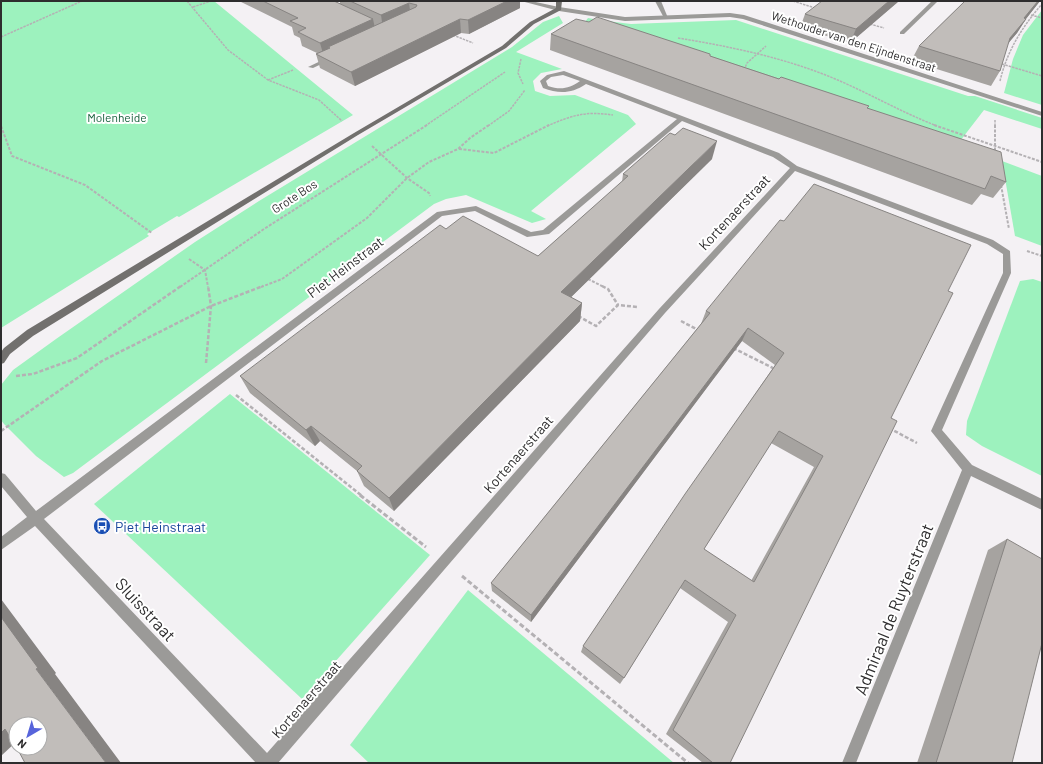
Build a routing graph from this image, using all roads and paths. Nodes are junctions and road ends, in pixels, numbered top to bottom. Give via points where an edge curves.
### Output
1 (82, 1) edge
2 (187, 1) edge
3 (211, 1) edge
4 (524, 1) edge
5 (658, 1) edge
6 (934, 1) edge
7 (1042, 4) edge
8 (559, 5) edge
9 (193, 7) junction
10 (1025, 13) edge
11 (1032, 15) junction
12 (666, 17) junction
13 (1042, 18) edge
14 (786, 30) junction
15 (902, 33) dead end
16 (451, 34) edge
17 (1, 37) edge
18 (672, 37) dead end
19 (473, 43) dead end
20 (340, 53) edge
21 (757, 53) junction
22 (522, 56) dead end
23 (311, 67) joint
24 (506, 71) dead end
25 (742, 77) edge
26 (268, 80) junction
27 (585, 82) junction
28 (996, 100) junction
29 (1042, 114) edge
30 (618, 116) dead end
31 (682, 118) junction
32 (1, 126) edge
33 (356, 134) junction
34 (994, 146) junction
35 (458, 149) junction
36 (381, 153) junction
37 (996, 159) edge
38 (1042, 162) edge
39 (794, 168) junction
40 (407, 178) junction
41 (1000, 182) edge
42 (440, 214) junction
43 (1010, 236) dead end
44 (171, 247) junction
45 (205, 270) junction
46 (588, 279) edge
47 (618, 304) junction
48 (211, 306) junction
49 (662, 311) junction
50 (575, 314) edge
51 (704, 333) edge
52 (733, 347) edge
53 (1, 360) edge
54 (775, 370) edge
55 (14, 376) dead end
56 (217, 380) junction
57 (882, 425) edge
58 (1, 431) edge
59 (922, 445) dead end
60 (968, 469) junction
61 (1, 478) edge
62 (1042, 505) edge
63 (35, 518) junction
64 (1, 544) edge
65 (267, 763) edge
66 (849, 763) edge

1 - 17 path
2 - 9 path
3 - 9 path
4 - 8 street, Wethouder van den Eijndenstraat
5 - 12 street
6 - 15 street
7 - 11 path
8 - 12 street, Wethouder van den Eijndenstraat via 625,19
8 - 33 street, Grote Bos via 532,23 504,47
9 - 26 path via 228,50
10 - 11 path
11 - 13 path
11 - 28 path via 1003,64
12 - 14 street, Wethouder van den Eijndenstraat via 744,17
14 - 21 path
14 - 28 street, Wethouder van den Eijndenstraat
16 - 19 path
18 - 21 path
20 - 23 street
21 - 25 path via 747,63
21 - 34 path via 821,73 923,120
22 - 35 path via 518,73 526,88 509,110
23 - 26 path via 290,71
24 - 36 path, Grote Bos
26 - 33 path via 319,100
27 - 27 street, Kortenaerstraat via 564,73 550,76 543,81 545,87 555,91 574,89
27 - 31 street, Kortenaerstraat
28 - 29 street, Wethouder van den Eijndenstraat
28 - 34 path
30 - 35 path via 594,112 578,114 494,153
31 - 39 street, Kortenaerstraat via 776,155
31 - 42 street, Piet Heinstraat via 546,232 530,235 476,208
32 - 44 path via 12,156 85,185
33 - 36 path
33 - 44 street, Grote Bos
34 - 37 path
34 - 38 path
35 - 40 path via 429,162
36 - 40 path
36 - 45 path, Grote Bos
39 - 49 street, Kortenaerstraat
39 - 60 street, Kortenaerstraat via 990,242 1007,253 1008,273 936,431
40 - 42 path via 429,193
40 - 48 path via 367,218 282,279
41 - 43 path
42 - 56 street, Piet Heinstraat
44 - 45 path
44 - 53 street, Grote Bos via 30,333 7,351
45 - 48 path
45 - 55 path, Grote Bos via 77,358 33,374
46 - 47 path via 608,289
47 - 49 path
47 - 50 path via 596,326
48 - 56 path via 205,362
48 - 58 path via 102,361
49 - 51 path
49 - 65 street, Kortenaerstraat
52 - 54 path
56 - 63 street, Piet Heinstraat
57 - 59 path
60 - 62 street
60 - 66 street, Admiraal de Ruyterstraat
61 - 63 street, Sluisstraat
63 - 64 street, Piet Heinstraat
63 - 65 street, Sluisstraat

